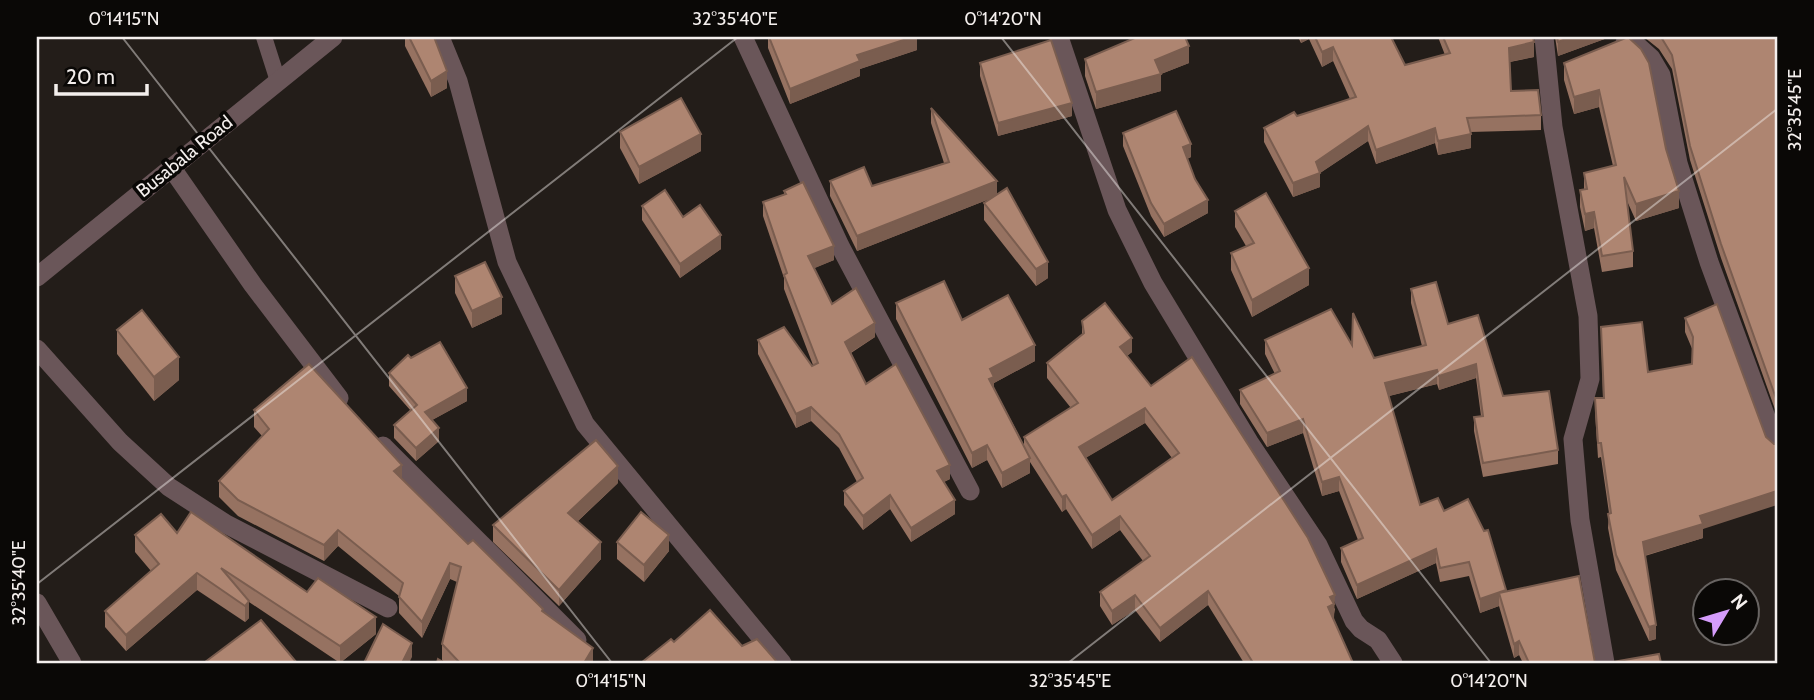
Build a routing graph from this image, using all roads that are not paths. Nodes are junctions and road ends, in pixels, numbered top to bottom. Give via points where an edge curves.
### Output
1 (264, 37) edge
2 (332, 37) edge
3 (440, 37) edge
4 (743, 37) edge
5 (1059, 37) edge
6 (1544, 37) edge
7 (1607, 50) edge
8 (1570, 65) edge
9 (1546, 74) junction
10 (278, 81) junction
11 (171, 167) junction
12 (37, 277) edge
13 (37, 349) edge
14 (356, 416) edge
15 (373, 435) edge
16 (1777, 447) edge
17 (970, 491) dead end
18 (37, 603) edge
19 (388, 608) dead end
20 (577, 640) edge
21 (72, 663) edge
22 (782, 663) edge
23 (1393, 663) edge
24 (1605, 663) edge

1 - 10 lane
2 - 10 street, Busabala Road
3 - 22 street via 458,80 507,262 585,424
4 - 17 street via 840,246
5 - 23 street via 1117,210 1153,283 1318,545 1354,621 1378,640
6 - 9 street
7 - 16 street via 1631,40 1661,75 1678,163
8 - 9 street
9 - 24 street via 1588,316 1590,379 1573,439 1580,520
10 - 11 street, Busabala Road
11 - 12 street, Busabala Road
11 - 14 street via 314,368
13 - 19 street via 120,442 169,487 226,524
15 - 20 street
18 - 21 street

